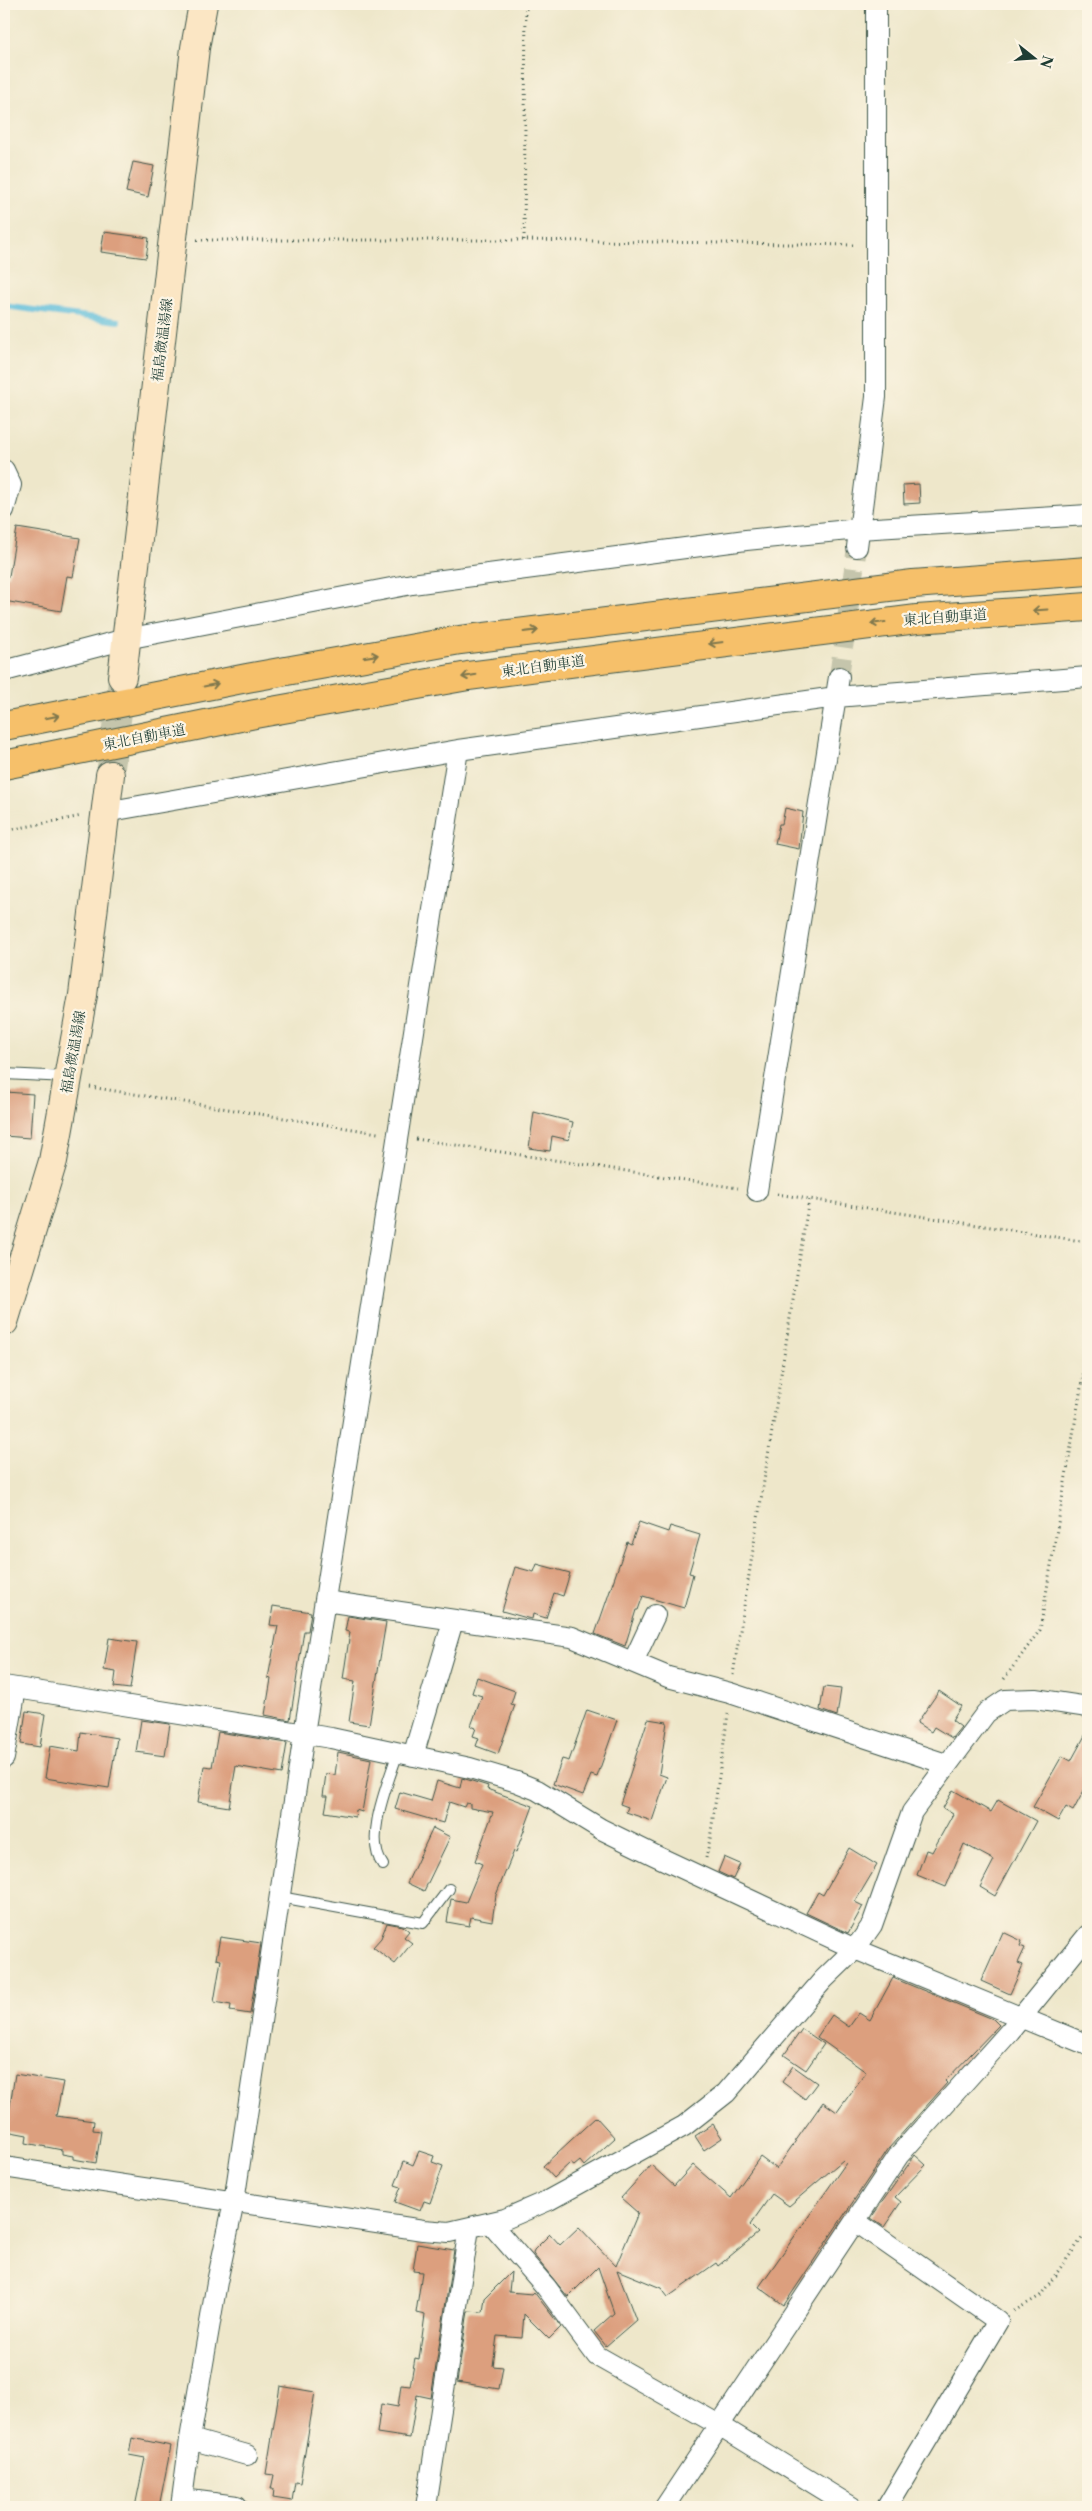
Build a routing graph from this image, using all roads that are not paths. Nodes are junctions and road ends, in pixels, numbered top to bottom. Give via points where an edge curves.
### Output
1 (203, 4) edge
2 (876, 4) edge
3 (4, 470) edge
4 (4, 510) edge
5 (1088, 515) edge
6 (858, 538) junction
7 (1088, 571) edge
8 (1088, 607) edge
9 (126, 639) junction
10 (4, 671) edge
11 (122, 677) tunnel mouth
12 (839, 677) tunnel mouth
13 (1088, 677) edge
14 (836, 697) junction
15 (4, 726) edge
16 (458, 750) junction
17 (4, 765) edge
18 (110, 775) tunnel mouth
19 (105, 812) junction
20 (4, 1074) edge
21 (68, 1080) junction
22 (757, 1191) road end
23 (4, 1322) edge
24 (325, 1601) junction
25 (656, 1615) dead end
26 (453, 1620) junction
27 (633, 1662) junction
28 (10, 1687) edge
29 (1088, 1707) edge
30 (304, 1734) junction
31 (406, 1754) junction
32 (4, 1758) edge
33 (946, 1764) junction
34 (382, 1865) dead end
35 (449, 1889) dead end
36 (280, 1897) junction
37 (1088, 1935) edge
38 (855, 1950) junction
39 (1022, 2016) junction
40 (1088, 2045) edge
41 (4, 2167) edge
42 (234, 2202) junction
43 (855, 2221) junction
44 (490, 2223) junction
45 (469, 2228) junction
46 (719, 2424) junction
47 (190, 2439) junction
48 (247, 2455) dead end
49 (182, 2503) edge
50 (238, 2506) edge
51 (426, 2507) edge
52 (665, 2507) edge
53 (852, 2507) edge
54 (887, 2507) edge

1 - 9 main road, 福島微温湯線 via 195,48
2 - 6 street via 876,397
3 - 4 street via 11,485
5 - 6 street
6 - 9 street via 746,540 412,584
15 -> 7 highway via 460,640 913,584
8 -> 17 highway, 東北自動車道 via 917,618 468,676 255,714
9 - 10 street
9 - 11 main road, 福島微温湯線
12 - 14 street
13 - 14 street
14 - 16 street
14 - 22 street
16 - 19 street
16 - 24 street
18 - 19 main road, 福島微温湯線
19 - 21 main road, 福島微温湯線 via 83,995
20 - 21 lane
21 - 23 main road, 福島微温湯線 via 53,1161
24 - 26 street
24 - 30 street
25 - 27 street
26 - 27 street via 572,1638
26 - 31 street
27 - 33 street via 668,1677 730,1693
28 - 30 street
28 - 32 street
29 - 33 street via 1025,1699 1005,1700 986,1712
30 - 31 street
30 - 36 street
31 - 34 lane via 381,1806 374,1839
31 - 38 street via 470,1768 537,1790 601,1829
33 - 38 street via 912,1812 872,1925
35 - 36 lane via 423,1923
36 - 42 street
37 - 39 street
38 - 39 street
38 - 44 street via 823,1980 726,2093 684,2126 550,2200
39 - 40 street
39 - 43 street via 899,2155
41 - 42 street
42 - 45 street via 423,2230 449,2232
42 - 47 street
43 - 46 street
43 - 54 street via 998,2321
44 - 45 street
44 - 46 street via 546,2287 597,2356
45 - 51 street
46 - 52 street
46 - 53 street
47 - 48 street
47 - 49 street
49 - 50 street

